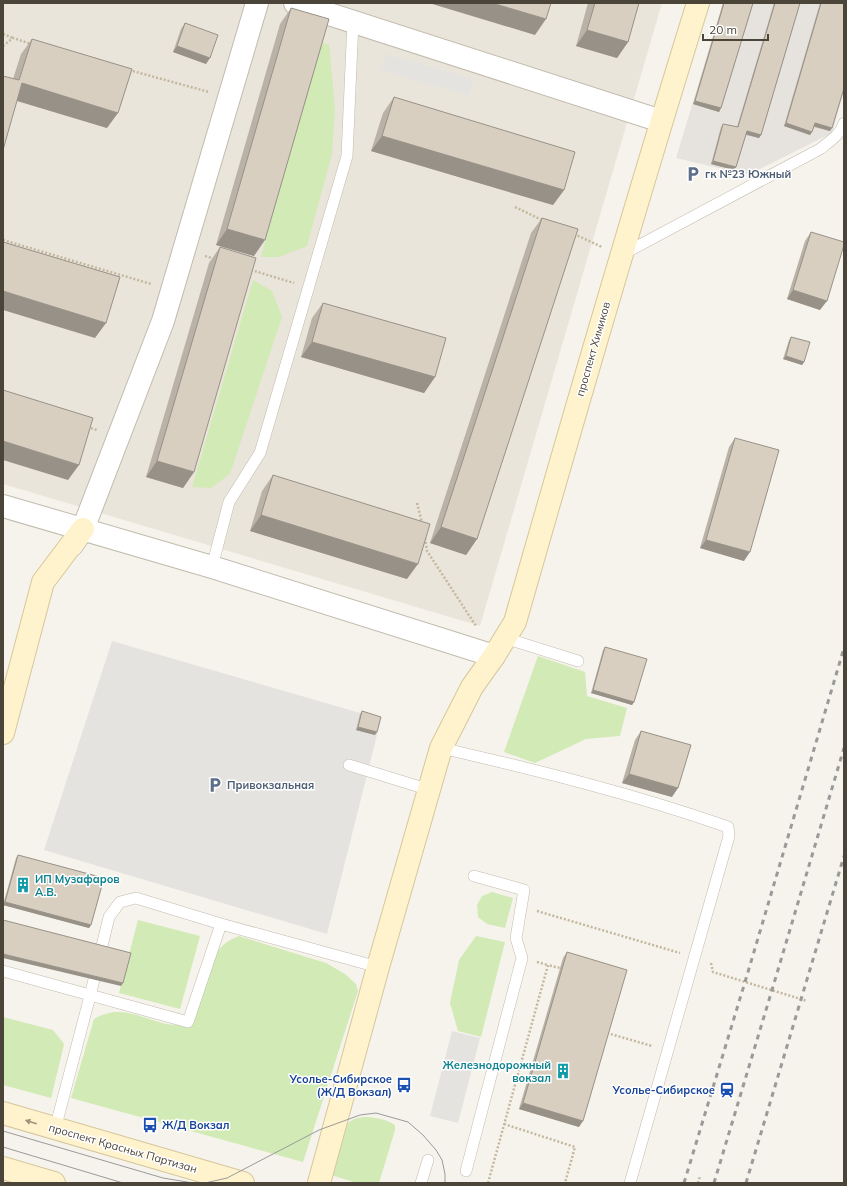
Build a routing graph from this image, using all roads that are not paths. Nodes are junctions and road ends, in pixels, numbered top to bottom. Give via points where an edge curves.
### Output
1 (256, 3) edge
2 (295, 3) edge
3 (698, 3) edge
4 (353, 21) junction
5 (661, 121) junction
6 (844, 122) edge
7 (621, 255) junction
8 (3, 506) edge
9 (83, 529) junction
10 (212, 567) junction
11 (500, 647) junction
12 (578, 662) dead end
13 (3, 733) edge
14 (441, 748) junction
15 (349, 765) dead end
16 (430, 790) junction
17 (474, 876) dead end
18 (222, 924) junction
19 (378, 967) junction
20 (3, 971) edge
21 (90, 996) junction
22 (3, 1113) edge
23 (55, 1129) junction
24 (428, 1160) dead end
25 (3, 1168) edge
26 (466, 1171) dead end
27 (48, 1182) edge
28 (244, 1183) edge
29 (319, 1183) edge
30 (422, 1183) edge
31 (630, 1183) edge

1 - 9 street via 161,328
2 - 4 street
3 - 5 street, проспект Химиков
4 - 5 street
4 - 10 lane via 347,156 260,453 229,502
5 - 7 street, проспект Химиков
6 - 7 lane via 832,139 820,149
7 - 11 street, проспект Химиков via 516,622
8 - 9 street
9 - 10 street
9 - 13 street via 43,582
10 - 11 street
11 - 12 lane
11 - 14 street, проспект Химиков via 472,687
14 - 16 street, проспект Химиков
14 - 31 lane via 611,790 728,827 730,836
15 - 16 lane
16 - 19 street, проспект Химиков
17 - 26 lane via 524,890 516,938 522,958
18 - 19 lane
18 - 21 lane via 188,1022
18 - 21 lane via 136,898 120,902 109,917
19 - 29 street, проспект Химиков
20 - 21 lane
21 - 23 lane
23 -> 22 street, проспект Красных Партизан
23 - 28 street, проспект Красных Партизан
24 - 30 lane
25 - 27 street

